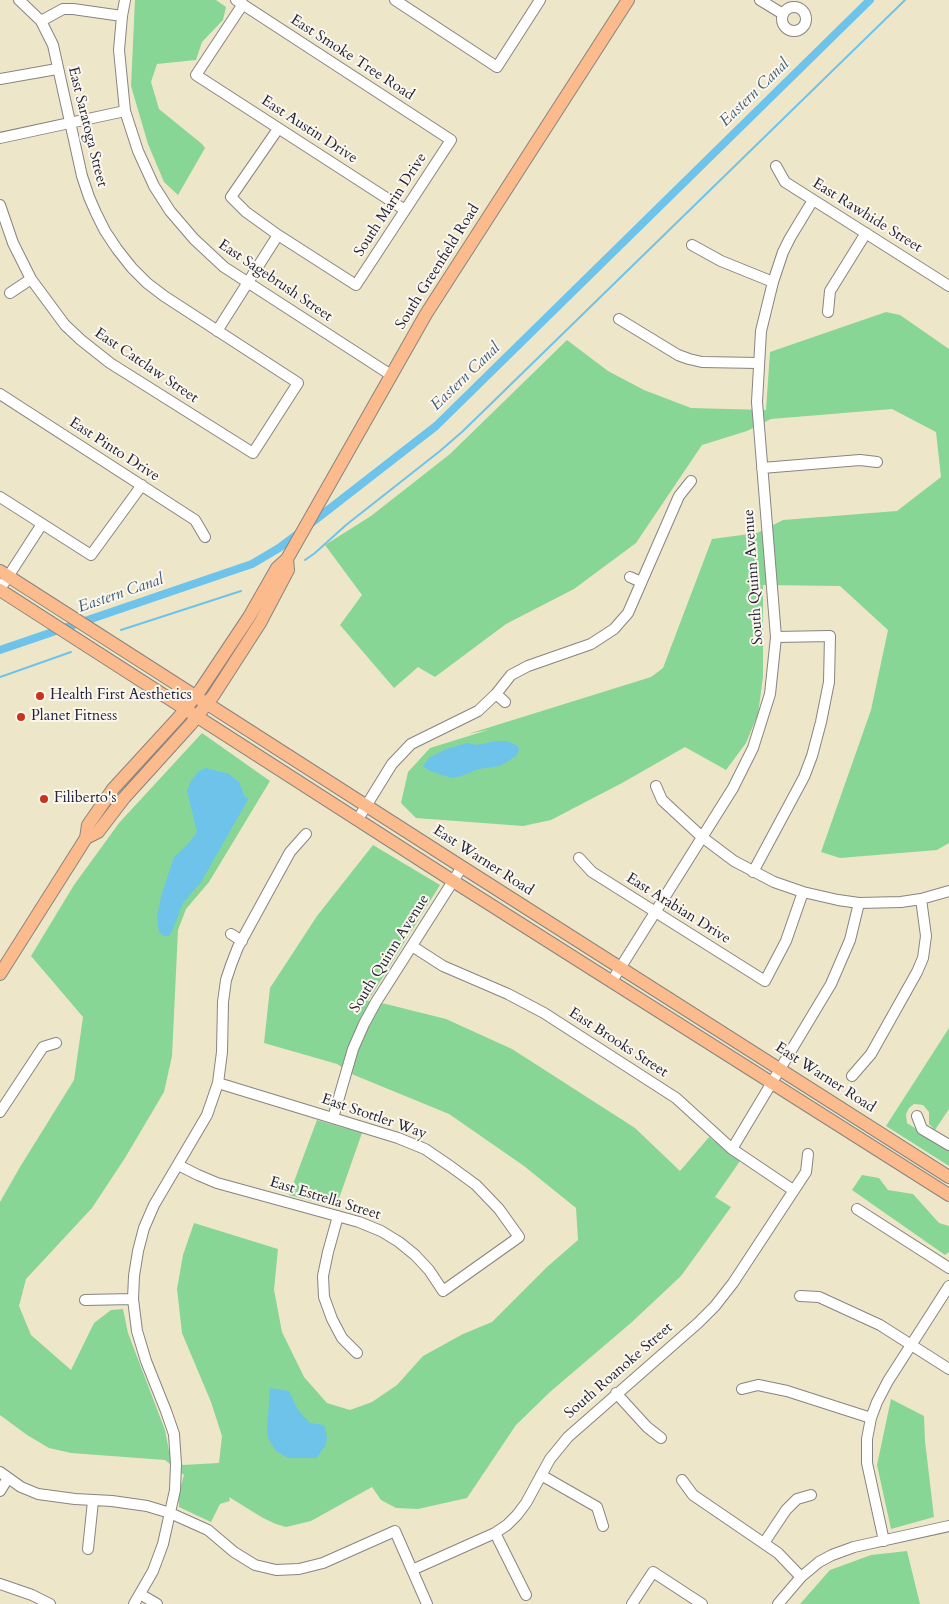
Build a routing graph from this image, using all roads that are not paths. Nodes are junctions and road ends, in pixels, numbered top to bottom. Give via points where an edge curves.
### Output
1 (19, 0) edge
2 (125, 0) edge
3 (395, 0) edge
4 (540, 0) edge
5 (628, 0) edge
6 (760, 0) edge
7 (239, 2) edge
8 (783, 14) dead end
9 (122, 16) junction
10 (40, 21) junction
11 (57, 69) junction
12 (0, 80) edge
13 (125, 111) junction
14 (70, 124) junction
15 (278, 128) junction
16 (0, 138) edge
17 (451, 140) joint
18 (776, 166) dead end
19 (813, 200) junction
20 (0, 205) edge
21 (405, 210) junction
22 (866, 233) junction
23 (278, 235) junction
24 (692, 245) dead end
25 (31, 279) junction
26 (773, 282) junction
27 (248, 283) junction
28 (949, 286) edge
29 (10, 293) dead end
30 (828, 312) dead end
31 (619, 319) dead end
32 (217, 331) junction
33 (758, 363) junction
34 (391, 375) junction
35 (298, 383) joint
36 (0, 394) edge
37 (877, 462) dead end
38 (762, 468) junction
39 (691, 481) dead end
40 (142, 485) junction
41 (0, 497) edge
42 (42, 524) junction
43 (205, 537) dead end
44 (287, 559) junction
45 (4, 574) edge
46 (630, 577) dead end
47 (642, 582) junction
48 (0, 590) edge
49 (776, 637) junction
50 (496, 694) junction
51 (195, 696) junction
52 (505, 702) dead end
53 (207, 704) junction
54 (185, 709) junction
55 (197, 716) junction
56 (656, 786) dead end
57 (366, 806) junction
58 (358, 819) junction
59 (306, 834) dead end
60 (702, 837) junction
61 (86, 838) junction
62 (579, 858) dead end
63 (462, 867) junction
64 (753, 872) junction
65 (453, 880) junction
66 (949, 891) edge
67 (803, 892) junction
68 (921, 899) junction
69 (859, 903) junction
70 (654, 912) junction
71 (231, 934) dead end
72 (242, 941) junction
73 (412, 946) junction
74 (620, 968) junction
75 (0, 974) edge
76 (612, 981) junction
77 (56, 1043) dead end
78 (780, 1069) junction
79 (852, 1076) dead end
80 (218, 1083) junction
81 (772, 1083) junction
82 (0, 1112) edge
83 (917, 1116) dead end
84 (333, 1118) junction
85 (949, 1145) edge
86 (732, 1149) junction
87 (808, 1154) dead end
88 (178, 1165) junction
89 (949, 1177) edge
90 (793, 1190) junction
91 (949, 1195) edge
92 (857, 1209) dead end
93 (338, 1216) junction
94 (949, 1268) edge
95 (949, 1286) edge
96 (443, 1292) joint
97 (800, 1296) dead end
98 (133, 1299) junction
99 (85, 1300) dead end
100 (911, 1346) junction
101 (357, 1353) dead end
102 (949, 1369) edge
103 (742, 1389) dead end
104 (616, 1393) junction
105 (871, 1418) junction
106 (661, 1438) dead end
107 (4, 1475) edge
108 (541, 1475) junction
109 (682, 1480) dead end
110 (0, 1491) edge
111 (811, 1494) dead end
112 (93, 1501) junction
113 (170, 1513) junction
114 (603, 1526) dead end
115 (949, 1526) edge
116 (495, 1533) junction
117 (884, 1541) junction
118 (764, 1543) junction
119 (88, 1549) dead end
120 (412, 1570) junction
121 (800, 1577) junction
122 (0, 1584) edge
123 (140, 1594) junction
124 (526, 1595) dead end
125 (50, 1604) edge
126 (134, 1604) edge
127 (157, 1604) edge
128 (427, 1604) edge
129 (632, 1604) edge
130 (702, 1604) edge
131 (778, 1604) edge

1 - 10 street, East Saratoga Street
2 - 9 street, East Sagebrush Street
3 - 4 street via 497,67
5 - 34 main road, South Greenfield Road via 431,306
6 - 8 street
7 - 15 street, East Austin Drive via 196,76
7 - 17 street, East Smoke Tree Road
9 - 10 street via 63,9
9 - 13 street, East Sagebrush Street via 119,50
10 - 11 street, East Saratoga Street via 53,45
11 - 12 street
11 - 14 street, East Saratoga Street
13 - 14 street
13 - 27 street, East Sagebrush Street via 141,160 170,211 207,253
14 - 16 street
14 - 32 street, East Saratoga Street via 88,198 117,248 148,283
15 - 21 street, East Austin Drive
15 - 23 street via 231,197
17 - 21 street, South Marin Drive
18 - 19 street, East Rawhide Street via 785,182
19 - 22 street, East Rawhide Street
19 - 26 street, South Quinn Avenue via 790,238
20 - 25 street, East Catclaw Street via 13,243
21 - 23 street, South Marin Drive via 356,285
22 - 28 street, East Rawhide Street
22 - 30 street via 830,291
23 - 27 street
24 - 26 street via 729,265
25 - 29 street
25 - 35 street, East Catclaw Street via 65,325 94,352 253,454
26 - 33 street, South Quinn Avenue via 761,330
27 - 32 street
27 - 34 street, East Sagebrush Street
31 - 33 street via 678,355 702,362
32 - 35 street, East Saratoga Street
33 - 38 street, South Quinn Avenue
34 - 44 main road, South Greenfield Road
36 - 40 street, East Pinto Drive
37 - 38 street via 860,460
38 - 49 street, South Quinn Avenue
39 - 47 street via 679,496
40 - 42 street via 91,555
40 - 43 street, East Pinto Drive via 195,520
41 - 42 street
42 - 45 street
44 - 51 main road, South Greenfield Road via 277,568 249,617
44 - 53 main road, South Greenfield Road via 288,570 260,623
45 - 48 street
45 - 51 main road, East Warner Road
46 - 47 street
47 - 50 street via 628,613 614,629 592,644 511,675
48 - 54 main road
49 - 60 street, South Quinn Avenue via 770,694 753,748 733,788
49 - 64 street via 830,636 829,682 812,756 794,798
50 - 52 street
50 - 57 street via 478,710 411,744 392,764
51 - 53 main road, East Warner Road
51 - 54 main road, South Greenfield Road
53 - 55 main road, South Greenfield Road
53 - 57 main road, East Warner Road
54 - 55 main road
54 - 61 main road, South Greenfield Road via 113,789 88,825
55 - 58 main road
55 - 61 main road, South Greenfield Road via 98,832
56 - 60 street via 662,800
57 - 58 street
57 - 63 main road, East Warner Road
58 - 65 main road
59 - 72 street via 290,852
60 - 64 street
60 - 70 street, South Quinn Avenue
61 - 75 main road, South Greenfield Road
62 - 70 street, East Arabian Drive via 592,872
63 - 65 street, South Quinn Avenue
63 - 74 main road, East Warner Road
64 - 67 street
65 - 73 street, South Quinn Avenue
65 - 76 main road
66 - 68 street
67 - 69 street
67 - 70 street, East Arabian Drive via 786,941 765,980
68 - 69 street
68 - 79 street via 926,936 923,958 870,1054
69 - 78 street via 838,970
70 - 74 street, South Quinn Avenue
71 - 72 street
72 - 80 street via 226,980
73 - 84 street, South Quinn Avenue via 364,1024
73 - 86 street, East Brooks Street via 443,966 544,1013 676,1098
74 - 76 street, South Quinn Avenue
74 - 78 main road, East Warner Road
76 - 81 main road
77 - 82 street via 43,1047
78 - 81 street
78 - 89 main road, East Warner Road
80 - 84 street, East Stottler Way
80 - 88 street via 207,1115
81 - 86 street
81 - 91 main road
83 - 85 street via 922,1129
84 - 96 street, East Stottler Way via 425,1149 476,1185 519,1237
86 - 90 street, East Brooks Street
87 - 90 street, South Roanoke Street via 806,1172
88 - 93 street, East Estrella Street via 217,1183
88 - 98 street via 144,1228 134,1276
90 - 104 street, South Roanoke Street via 715,1306
92 - 94 street
93 - 96 street, East Estrella Street via 359,1222 400,1242 429,1270
93 - 101 street via 323,1276 324,1297 342,1338
95 - 100 street
97 - 100 street via 819,1297 858,1314
98 - 99 street
98 - 113 street via 136,1331 174,1434 175,1490
100 - 102 street
100 - 105 street via 882,1390
103 - 105 street via 758,1385 767,1387
104 - 106 street
104 - 108 street, South Roanoke Street via 568,1436
105 - 117 street via 867,1463
107 - 110 street
107 - 112 street via 38,1494
108 - 114 street via 597,1507
108 - 116 street, South Roanoke Street via 517,1515
109 - 118 street via 692,1495
111 - 118 street via 797,1499 786,1510
112 - 113 street via 147,1506
112 - 119 street
113 - 120 street via 208,1530 254,1565 276,1570 323,1563 395,1531
113 - 123 street via 153,1571
115 - 117 street
116 - 120 street, South Roanoke Street
116 - 124 street
117 - 121 street via 832,1555
118 - 121 street
120 - 128 street
121 - 131 street
122 - 125 street
123 - 126 street
123 - 127 street
129 - 130 street via 653,1572

